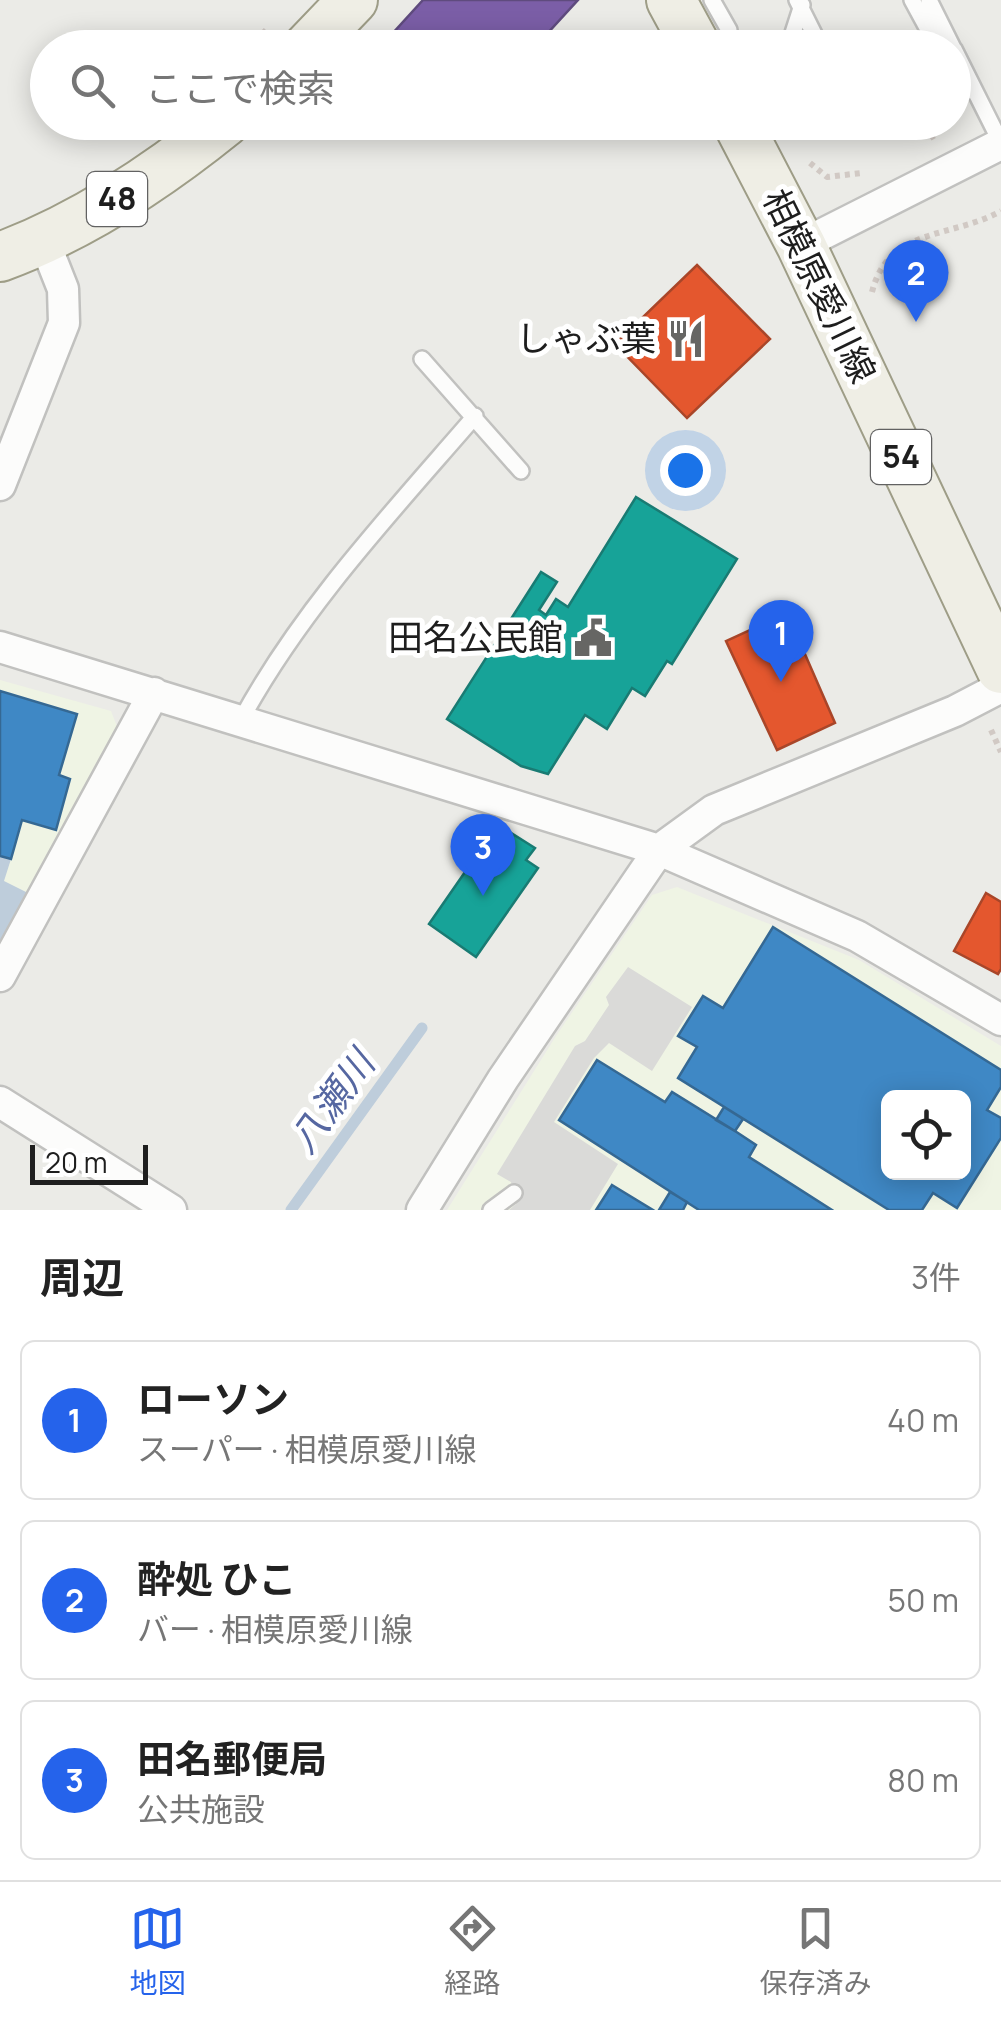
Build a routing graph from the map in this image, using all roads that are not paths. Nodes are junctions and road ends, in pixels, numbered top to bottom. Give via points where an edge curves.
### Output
1 (352, 0) edge
2 (671, 0) edge
3 (712, 0) edge
4 (912, 0) edge
5 (929, 0) edge
6 (800, 2) edge
7 (324, 30) edge
8 (687, 30) edge
9 (730, 30) edge
10 (793, 30) edge
11 (813, 30) edge
12 (933, 30) edge
13 (940, 30) edge
14 (971, 86) edge
15 (971, 91) edge
16 (975, 92) junction
17 (201, 140) edge
18 (746, 140) edge
19 (1001, 144) edge
20 (44, 241) junction
21 (801, 245) junction
22 (0, 257) edge
23 (422, 359) dead end
24 (475, 416) junction
25 (521, 471) dead end
26 (0, 485) edge
27 (0, 647) edge
28 (1001, 668) edge
29 (1001, 687) edge
30 (154, 693) junction
31 (241, 720) junction
32 (659, 850) junction
33 (0, 976) edge
34 (1001, 1020) edge
35 (0, 1102) edge
36 (514, 1194) dead end
37 (172, 1210) edge
38 (422, 1210) edge
39 (491, 1210) edge

1 - 7 main road
2 - 8 main road
3 - 9 lane
4 - 12 lane
5 - 13 lane
6 - 10 lane
6 - 11 lane
14 - 16 lane
15 - 16 lane
16 - 19 lane
17 - 20 main road, 48 via 150,179
18 - 21 main road, 相模原愛川線 / 54
19 - 21 street
20 - 22 main road, 48
20 - 26 street via 64,288 64,323
21 - 28 main road, 相模原愛川線 / 54
23 - 24 lane
24 - 25 lane
24 - 31 lane via 269,668
27 - 30 street
29 - 32 street via 714,810
30 - 31 street
30 - 33 street
31 - 32 street
32 - 34 street via 857,936
32 - 38 street
35 - 37 street
36 - 39 lane

